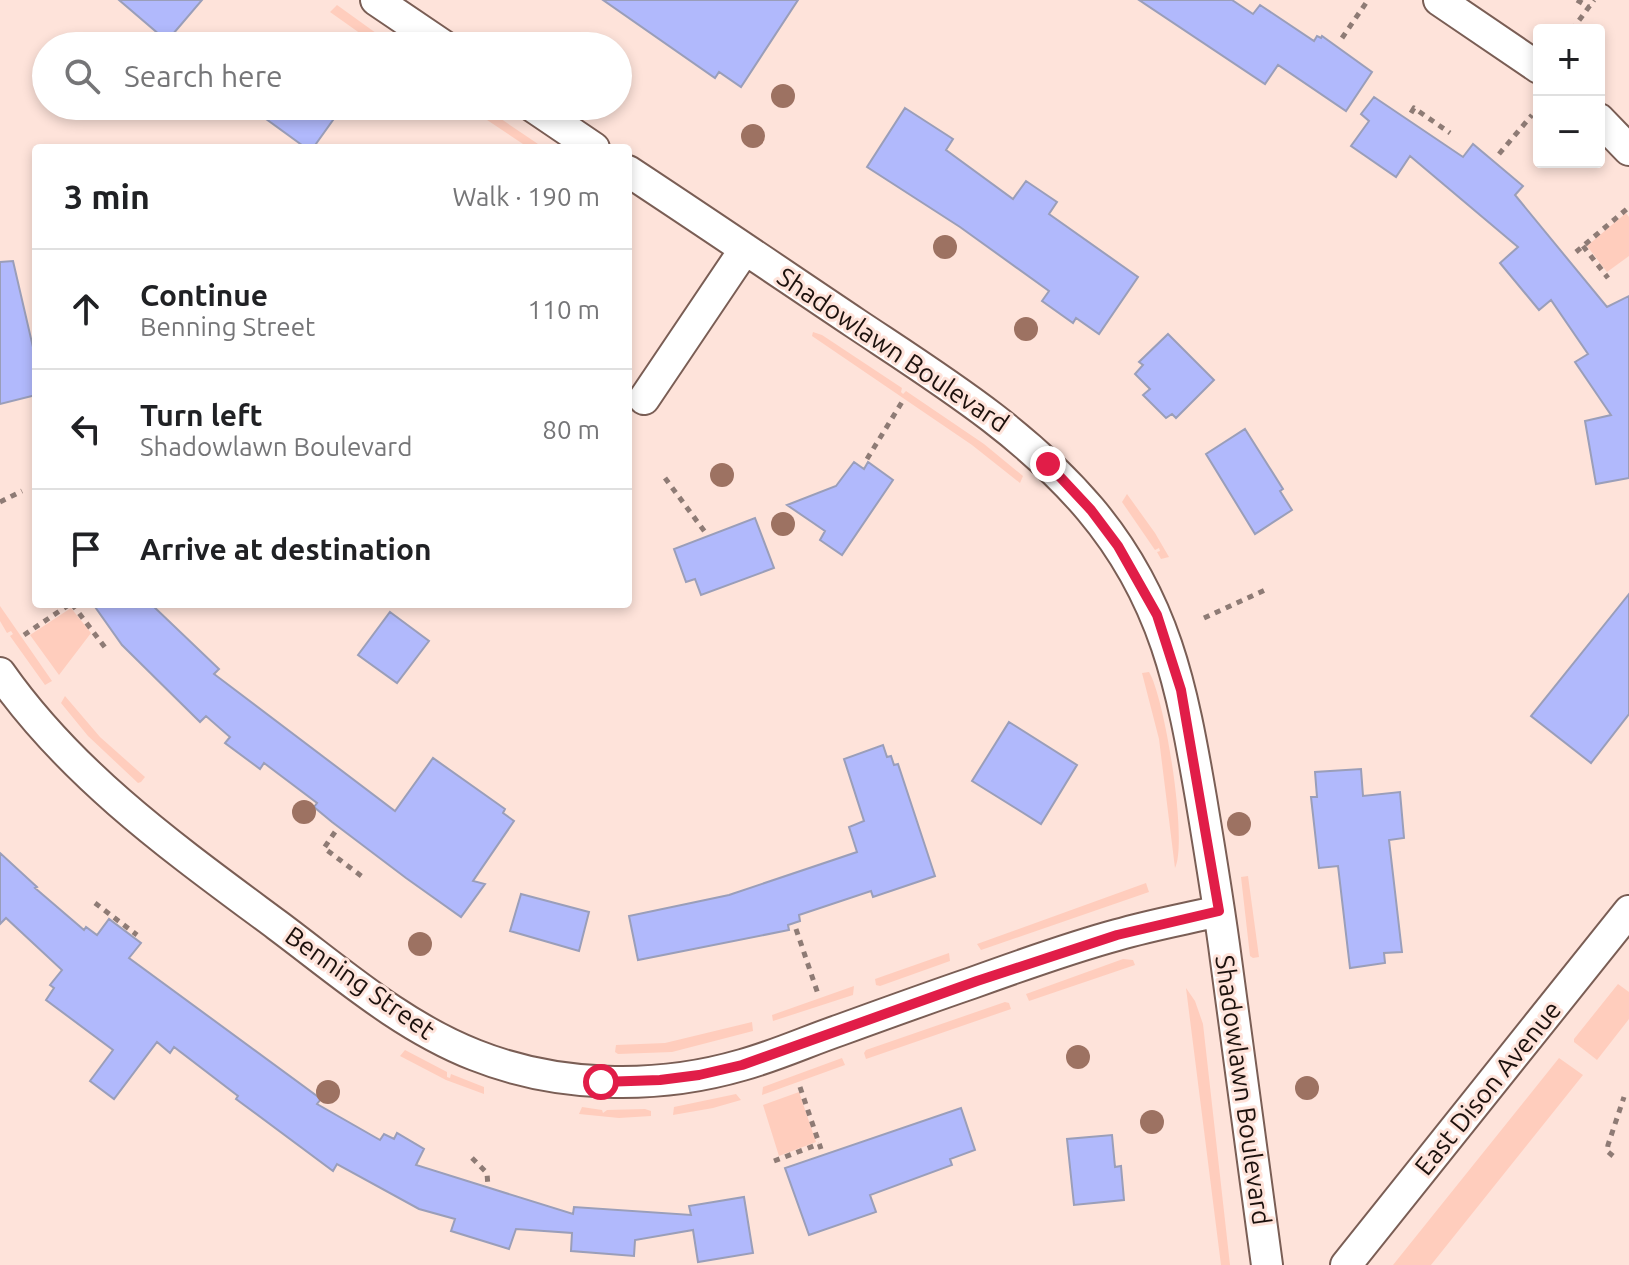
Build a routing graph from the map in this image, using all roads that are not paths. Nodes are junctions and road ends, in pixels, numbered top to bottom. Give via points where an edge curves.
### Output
1 (376, 0) edge
2 (1439, 0) edge
3 (423, 32) edge
4 (1533, 64) edge
5 (553, 120) edge
6 (1605, 125) edge
7 (588, 144) edge
8 (1629, 150) edge
9 (632, 174) edge
10 (745, 249) junction
11 (644, 399) dead end
12 (0, 673) edge
13 (1219, 911) junction
14 (1629, 911) edge
15 (1267, 1265) edge
16 (1346, 1265) edge

1 - 3 street
2 - 4 street
5 - 7 street
6 - 8 street
9 - 10 street, Shadowlawn Boulevard
10 - 11 street
10 - 13 street, Shadowlawn Boulevard via 1003,424 1074,491 1118,546 1157,615 1181,690
12 - 13 street, Benning Street via 105,791 221,884 407,1021 479,1057 537,1073 614,1083 686,1077 742,1065 1117,935
13 - 15 street, Shadowlawn Boulevard
14 - 16 street, East Dison Avenue

